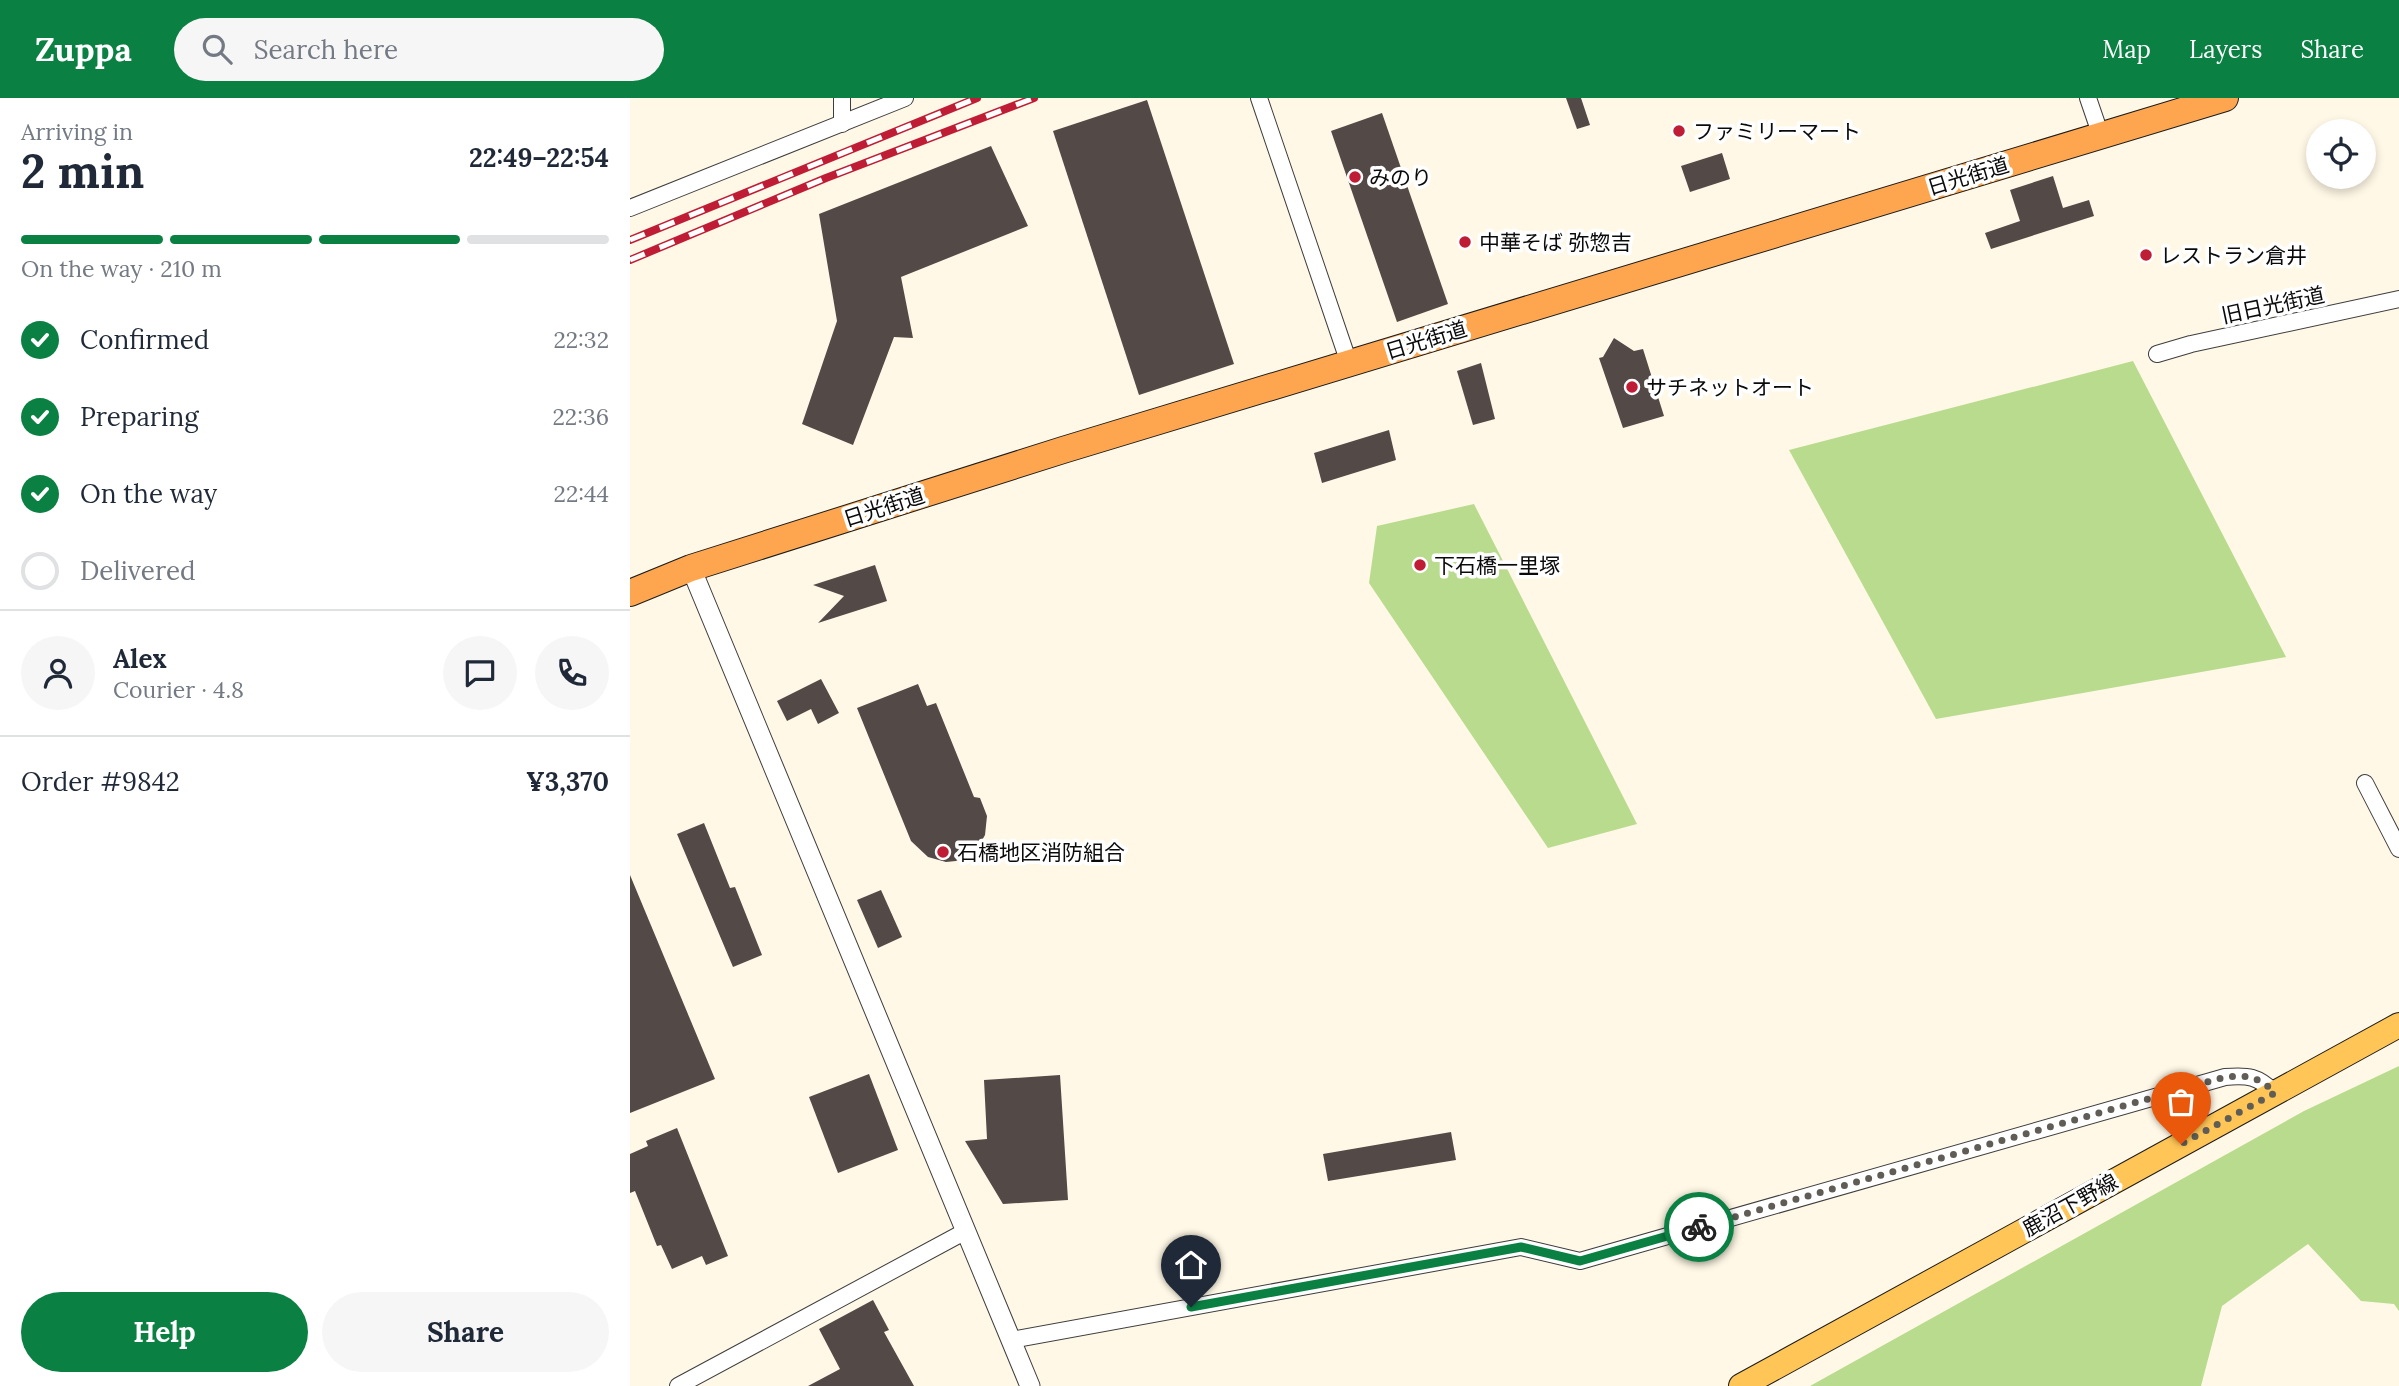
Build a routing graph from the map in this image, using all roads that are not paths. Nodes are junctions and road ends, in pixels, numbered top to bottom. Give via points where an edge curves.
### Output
1 (842, 98) edge
2 (905, 98) edge
3 (1259, 98) edge
4 (2088, 98) edge
5 (2225, 98) edge
6 (842, 124) junction
7 (2101, 136) junction
8 (630, 208) edge
9 (2399, 299) edge
10 (2157, 354) dead end
11 (1349, 363) junction
12 (691, 568) junction
13 (630, 593) edge
14 (2365, 783) dead end
15 (2399, 849) edge
16 (2399, 1025) edge
17 (2275, 1093) junction
18 (966, 1231) junction
19 (1011, 1340) junction
20 (678, 1386) edge
21 (1030, 1386) edge
22 (1741, 1386) edge

1 - 6 street
2 - 6 street
3 - 11 street
4 - 7 street
5 - 7 highway, 日光街道
6 - 8 street
7 - 11 highway, 日光街道
9 - 10 street, 旧日光街道
11 - 12 highway, 日光街道
12 - 13 highway, 日光街道
12 - 18 street
14 - 15 street
16 - 17 main road, 鹿沼下野線
17 - 19 street via 2263,1081 2242,1075 2225,1077 1580,1261 1521,1247
17 - 22 main road, 鹿沼下野線
18 - 19 street
18 - 20 street
19 - 21 street

